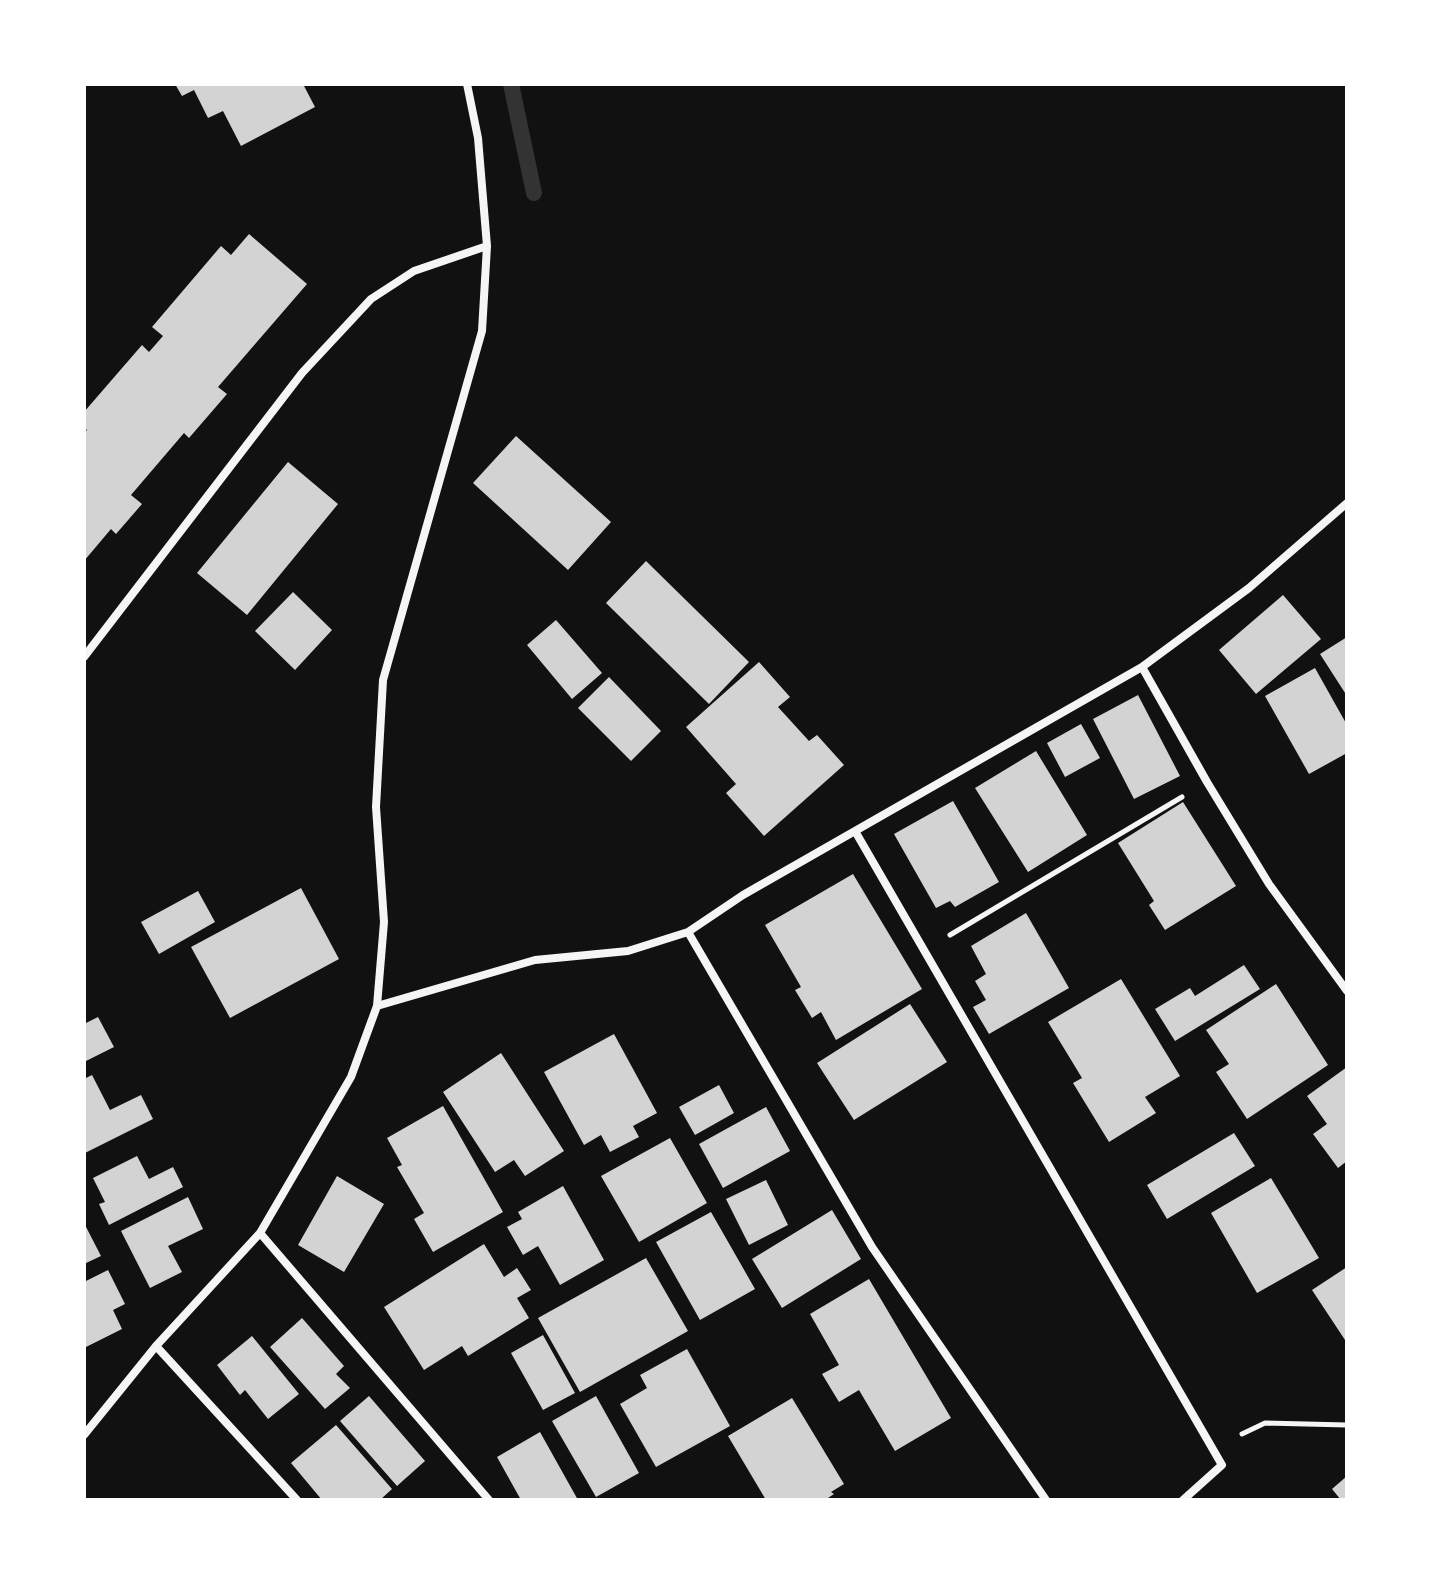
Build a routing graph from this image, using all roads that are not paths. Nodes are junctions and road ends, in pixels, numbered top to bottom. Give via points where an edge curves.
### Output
1 (467, 84) edge
2 (487, 246) junction
3 (1347, 503) edge
4 (84, 657) edge
5 (1142, 667) junction
6 (855, 831) junction
7 (688, 932) junction
8 (1347, 991) edge
9 (377, 1006) junction
10 (260, 1233) junction
11 (156, 1346) junction
12 (84, 1435) edge
13 (297, 1500) edge
14 (489, 1500) edge
15 (1046, 1500) edge
16 (1183, 1500) edge

1 - 2 street via 478,138
2 - 4 street via 414,271 371,299 302,373
2 - 9 street via 482,331 383,680 376,807 384,922
3 - 5 street via 1249,588
5 - 6 street
5 - 8 street via 1269,884
6 - 7 street
6 - 16 street via 1222,1465
7 - 9 street via 628,951 535,960
7 - 15 street via 872,1247
9 - 10 street via 351,1077
10 - 11 street
10 - 14 street
11 - 12 street
11 - 13 street

